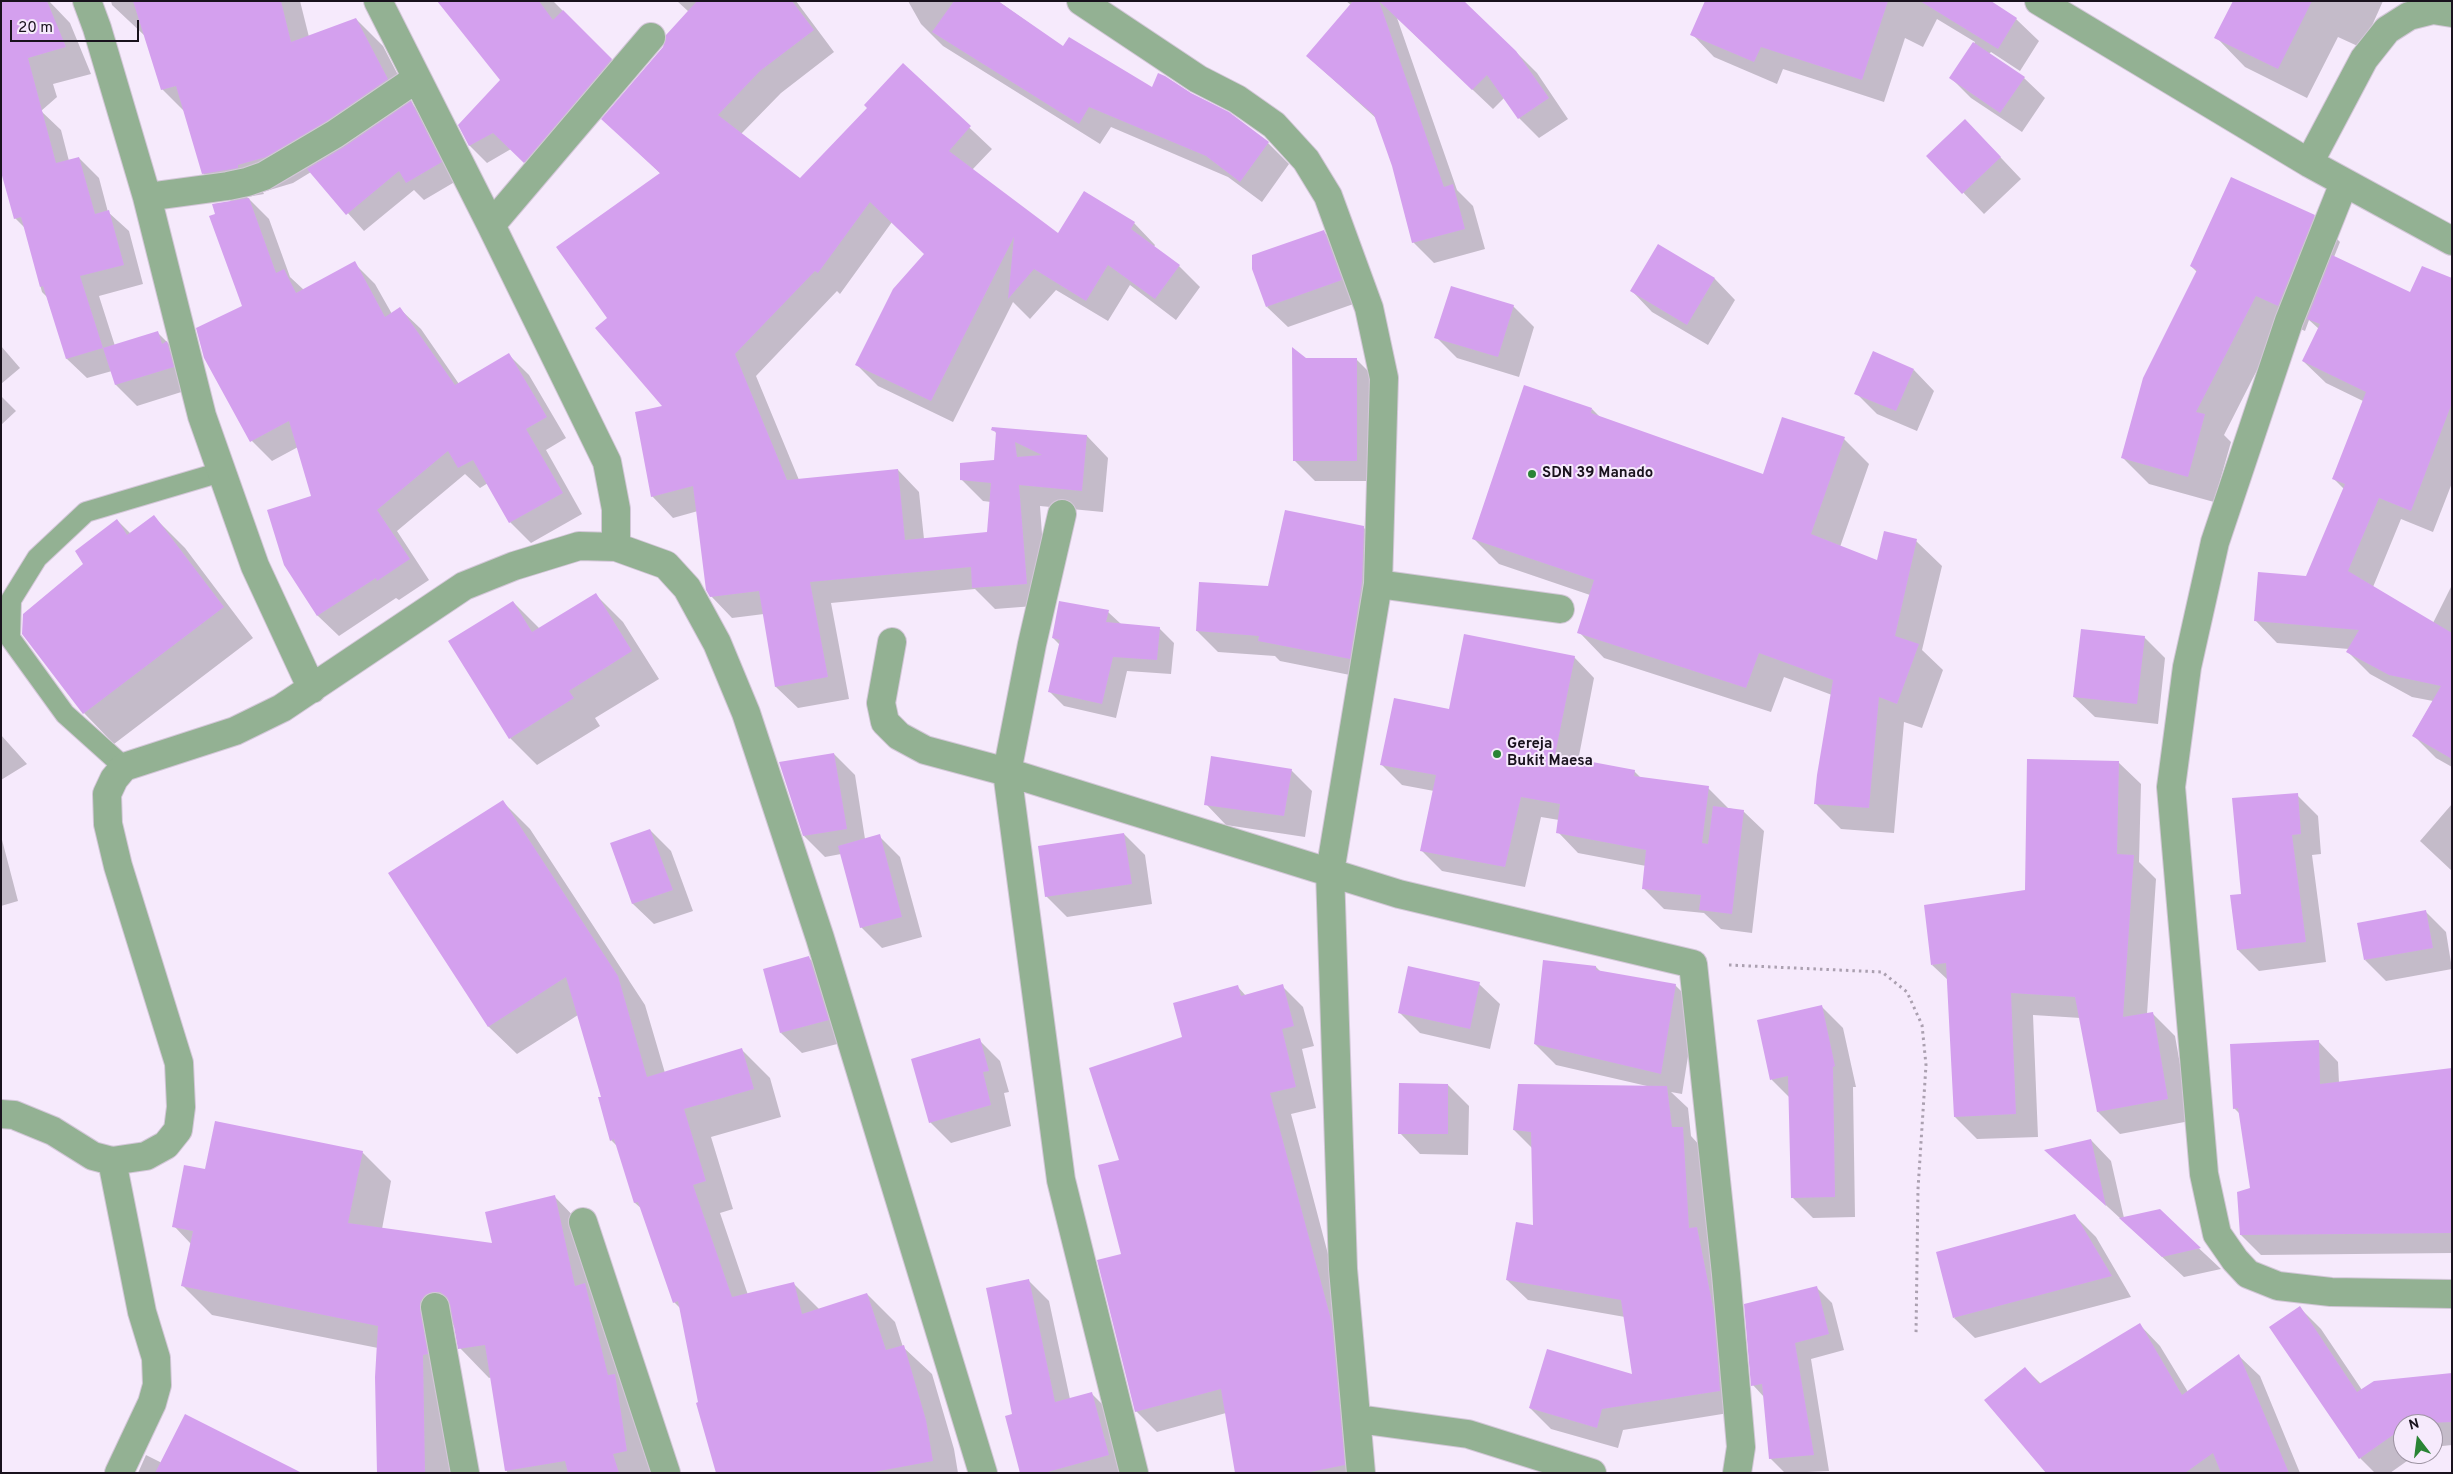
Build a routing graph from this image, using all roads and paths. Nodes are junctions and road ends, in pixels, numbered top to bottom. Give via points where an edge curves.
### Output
1 (87, 1) edge
2 (378, 1) edge
3 (1082, 1) edge
4 (2039, 1) edge
5 (2452, 13) edge
6 (650, 37) dead end
7 (416, 79) junction
8 (2309, 163) junction
9 (2344, 183) junction
10 (147, 197) junction
11 (492, 225) junction
12 (2452, 241) edge
13 (221, 472) junction
14 (1062, 514) dead end
15 (616, 547) junction
16 (1378, 584) junction
17 (1560, 608) dead end
18 (892, 642) dead end
19 (312, 689) junction
20 (124, 767) junction
21 (1007, 772) junction
22 (1330, 872) junction
23 (1693, 964) junction
24 (1, 1114) edge
25 (112, 1161) junction
26 (582, 1222) dead end
27 (2452, 1294) edge
28 (435, 1306) dead end
29 (1916, 1336) dead end
30 (1358, 1419) junction
31 (119, 1473) edge
32 (465, 1473) edge
33 (666, 1473) edge
34 (983, 1473) edge
35 (1134, 1473) edge
36 (1361, 1473) edge
37 (1592, 1473) edge
38 (1737, 1473) edge

1 - 10 street via 98,28
2 - 7 street
3 - 16 street via 1198,79 1237,99 1274,125 1306,160 1328,196 1369,308 1384,378
4 - 8 street
5 - 8 street via 2433,10 2409,16 2387,30 2364,59
6 - 11 street
7 - 10 street via 335,134 264,176 210,189
7 - 11 street
8 - 9 street
9 - 12 street
9 - 27 street via 2289,320 2215,542 2187,667 2172,787 2204,1174 2217,1234 2248,1274 2278,1286 2331,1292
10 - 13 street via 200,406
11 - 15 street via 608,462 616,509
13 - 19 street via 255,566
13 - 20 lane via 86,512 37,558 11,600 10,638 65,714
14 - 21 street
15 - 19 street via 579,546 464,586
15 - 34 street via 666,565 686,588 717,643 746,714 820,938
16 - 17 street
16 - 22 street
18 - 21 street via 881,703 884,722 899,736 925,750
19 - 20 street via 235,731
20 - 25 street via 107,794 108,824 179,1063 181,1107 178,1130 166,1146 146,1156
21 - 22 street
21 - 35 street via 1061,1180
22 - 23 street via 1399,894
22 - 30 street via 1344,1269
23 - 29 path via 1882,972 1907,992 1922,1025 1926,1065 1918,1189
23 - 38 street via 1741,1447
24 - 25 street via 53,1131 93,1156
25 - 31 street via 142,1312 156,1358 157,1386
26 - 33 street
28 - 32 street
30 - 36 street
30 - 37 street via 1468,1434

